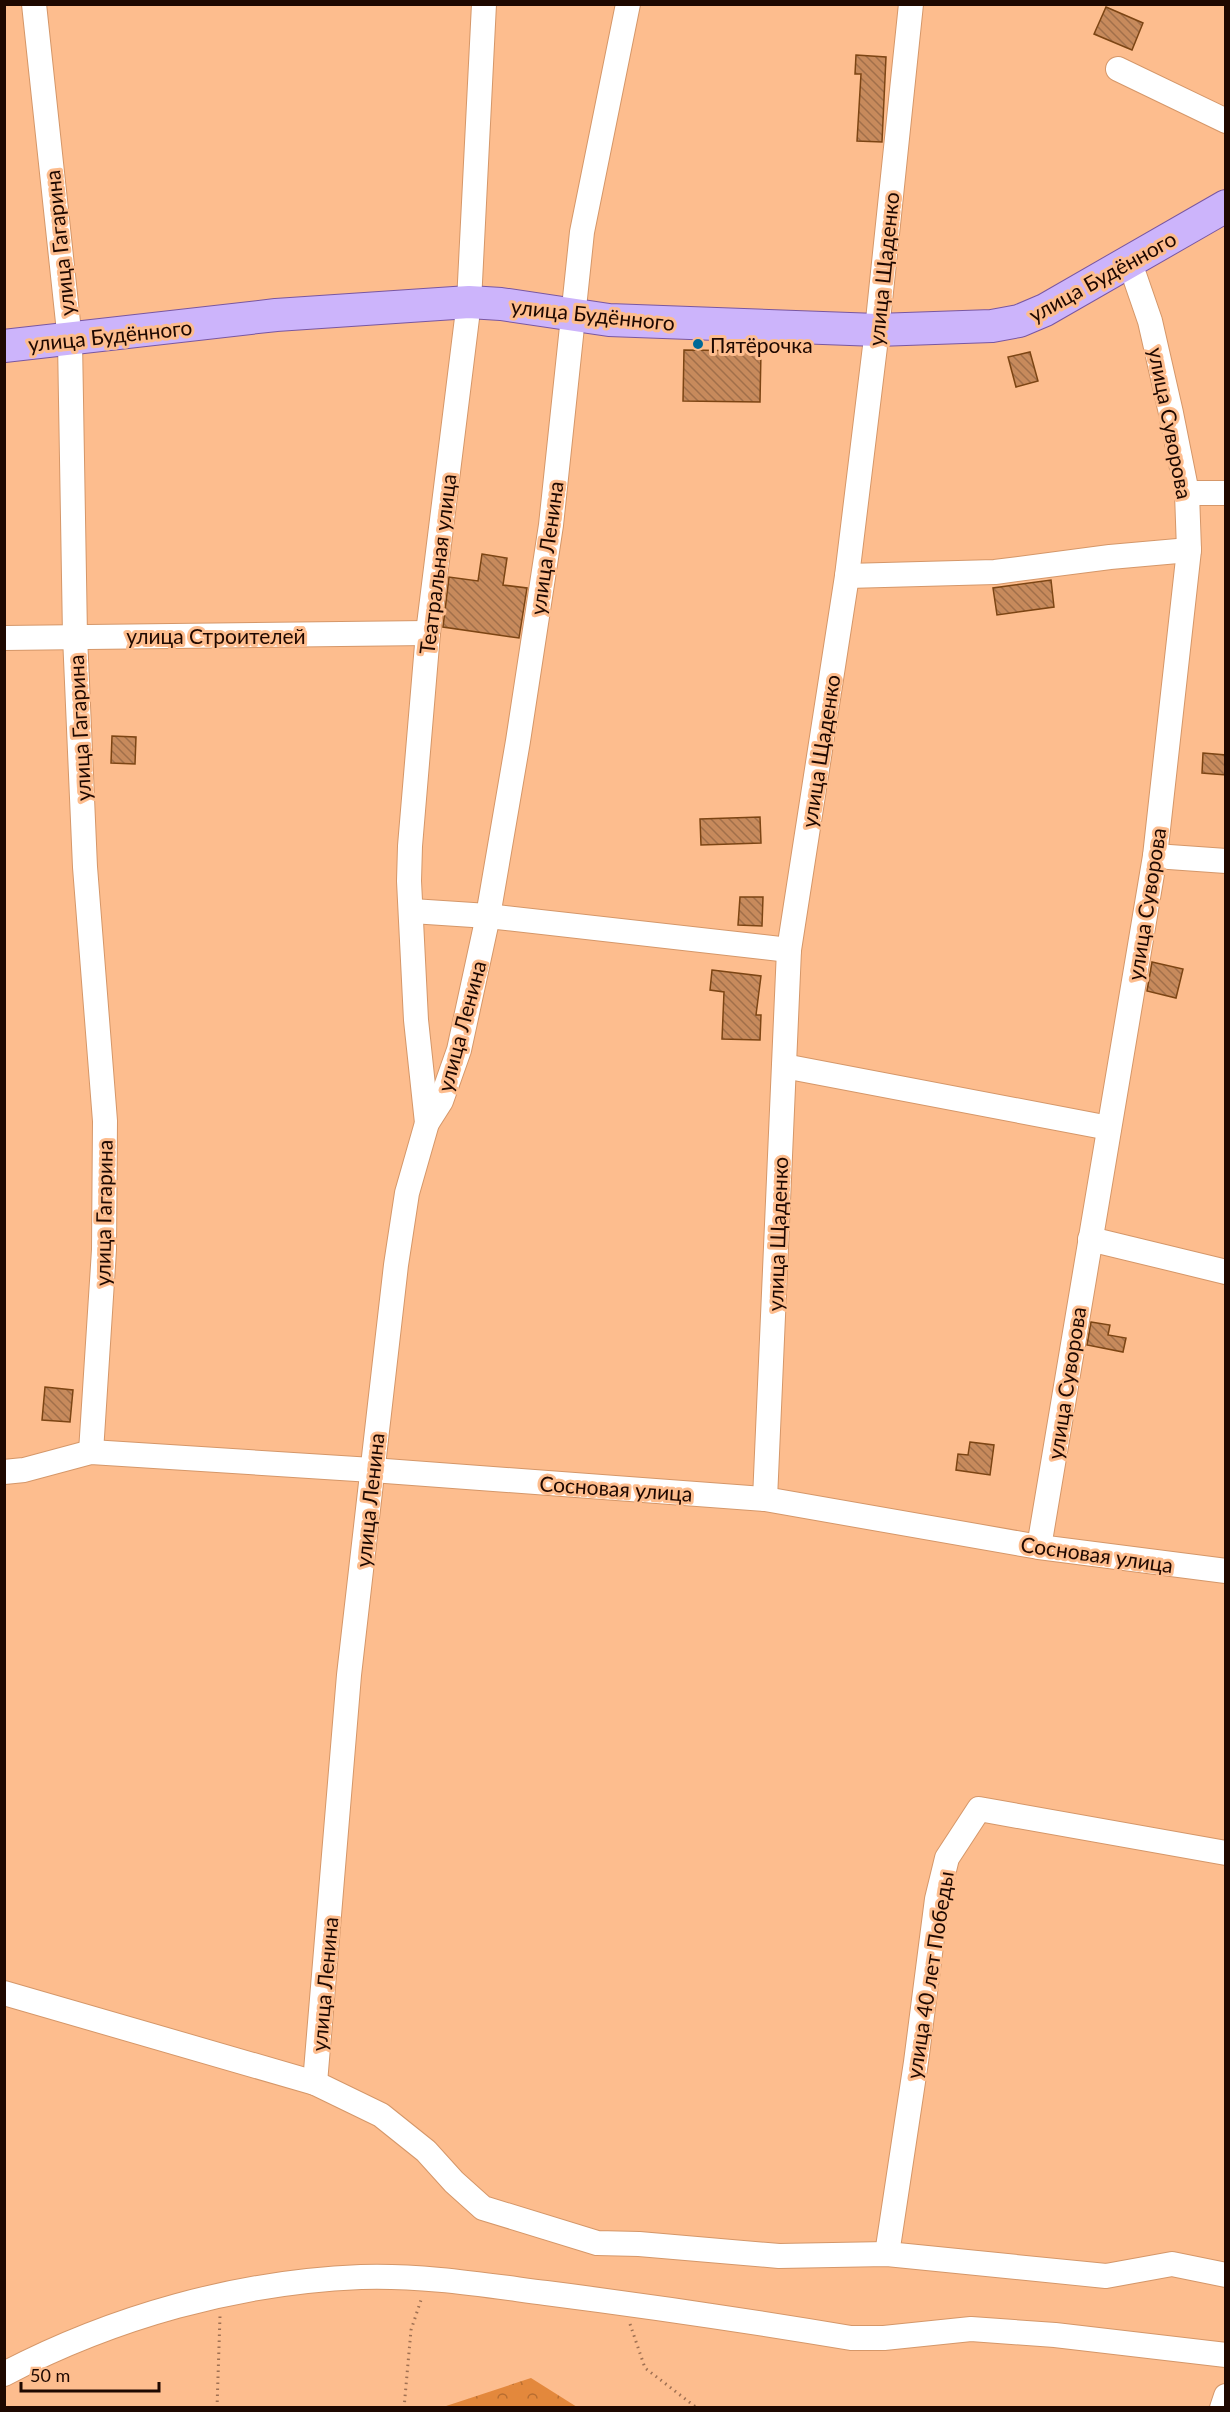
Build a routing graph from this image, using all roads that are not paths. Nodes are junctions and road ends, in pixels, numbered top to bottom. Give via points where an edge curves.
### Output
1 (34, 4) edge
2 (484, 4) edge
3 (628, 4) edge
4 (911, 4) edge
5 (1118, 69) dead end
6 (1226, 121) edge
7 (1226, 206) edge
8 (1130, 262) junction
9 (469, 302) junction
10 (572, 316) junction
11 (877, 330) junction
12 (70, 340) junction
13 (4, 346) edge
14 (1187, 493) junction
15 (1226, 493) edge
16 (1188, 550) junction
17 (847, 576) junction
18 (428, 633) junction
19 (75, 636) junction
20 (4, 638) edge
21 (1155, 856) junction
22 (1226, 861) edge
23 (412, 911) junction
24 (488, 916) junction
25 (789, 950) junction
26 (784, 1066) junction
27 (427, 1123) junction
28 (1109, 1128) junction
29 (1090, 1239) junction
30 (1226, 1272) edge
31 (91, 1452) junction
32 (372, 1470) junction
33 (4, 1472) edge
34 (765, 1499) junction
35 (1039, 1547) junction
36 (1226, 1571) edge
37 (1226, 1853) edge
38 (4, 1993) edge
39 (315, 2084) junction
40 (887, 2254) junction
41 (1226, 2275) edge
42 (1226, 2355) edge
43 (4, 2374) edge
44 (1226, 2396) edge
45 (1222, 2408) edge

1 - 12 street, улица Гагарина
2 - 9 street, Театральная улица
3 - 10 street, улица Ленина via 582,232
4 - 11 street, улица Щаденко
5 - 6 street
7 - 8 main road, улица Будённого
8 - 11 main road, улица Будённого via 1019,321 992,327
8 - 14 street, улица Суворова via 1150,321
9 - 10 main road, улица Будённого
9 - 12 main road, улица Будённого via 276,315
9 - 18 street, Театральная улица
10 - 11 main road, улица Будённого
10 - 24 street, улица Ленина via 550,525
11 - 17 street, улица Щаденко
12 - 13 main road, улица Будённого
12 - 19 street, улица Гагарина
14 - 15 street
14 - 16 street, улица Суворова
16 - 17 street via 995,572
16 - 21 street, улица Суворова
17 - 25 street, улица Щаденко
18 - 19 street, улица Строителей
18 - 23 street, Театральная улица via 410,846
19 - 20 street, улица Строителей
19 - 31 street, улица Гагарина via 86,867 105,1120 104,1250
21 - 22 street
21 - 28 street, улица Суворова
23 - 24 street
23 - 27 street, Театральная улица via 416,1020
24 - 25 street
24 - 27 street, улица Ленина via 459,1050 441,1101
25 - 26 street, улица Щаденко
26 - 28 street
26 - 34 street, улица Щаденко
27 - 32 street, улица Ленина via 407,1193
28 - 29 street, улица Суворова
29 - 30 street
29 - 35 street, улица Суворова
31 - 32 street, Сосновая улица
31 - 33 street, Сосновая улица
32 - 34 street, Сосновая улица
32 - 39 street, улица Ленина via 349,1675
34 - 35 street, Сосновая улица
35 - 36 street, Сосновая улица
37 - 40 street, улица 40 лет Победы via 979,1809 947,1858 937,1899
38 - 39 street
39 - 40 street via 381,2115 426,2151 483,2208 597,2243 779,2256
40 - 41 street via 1106,2276 1172,2264
42 - 43 street via 971,2329 851,2338 623,2302 429,2278 361,2277 296,2283 162,2309 98,2330
44 - 45 street

